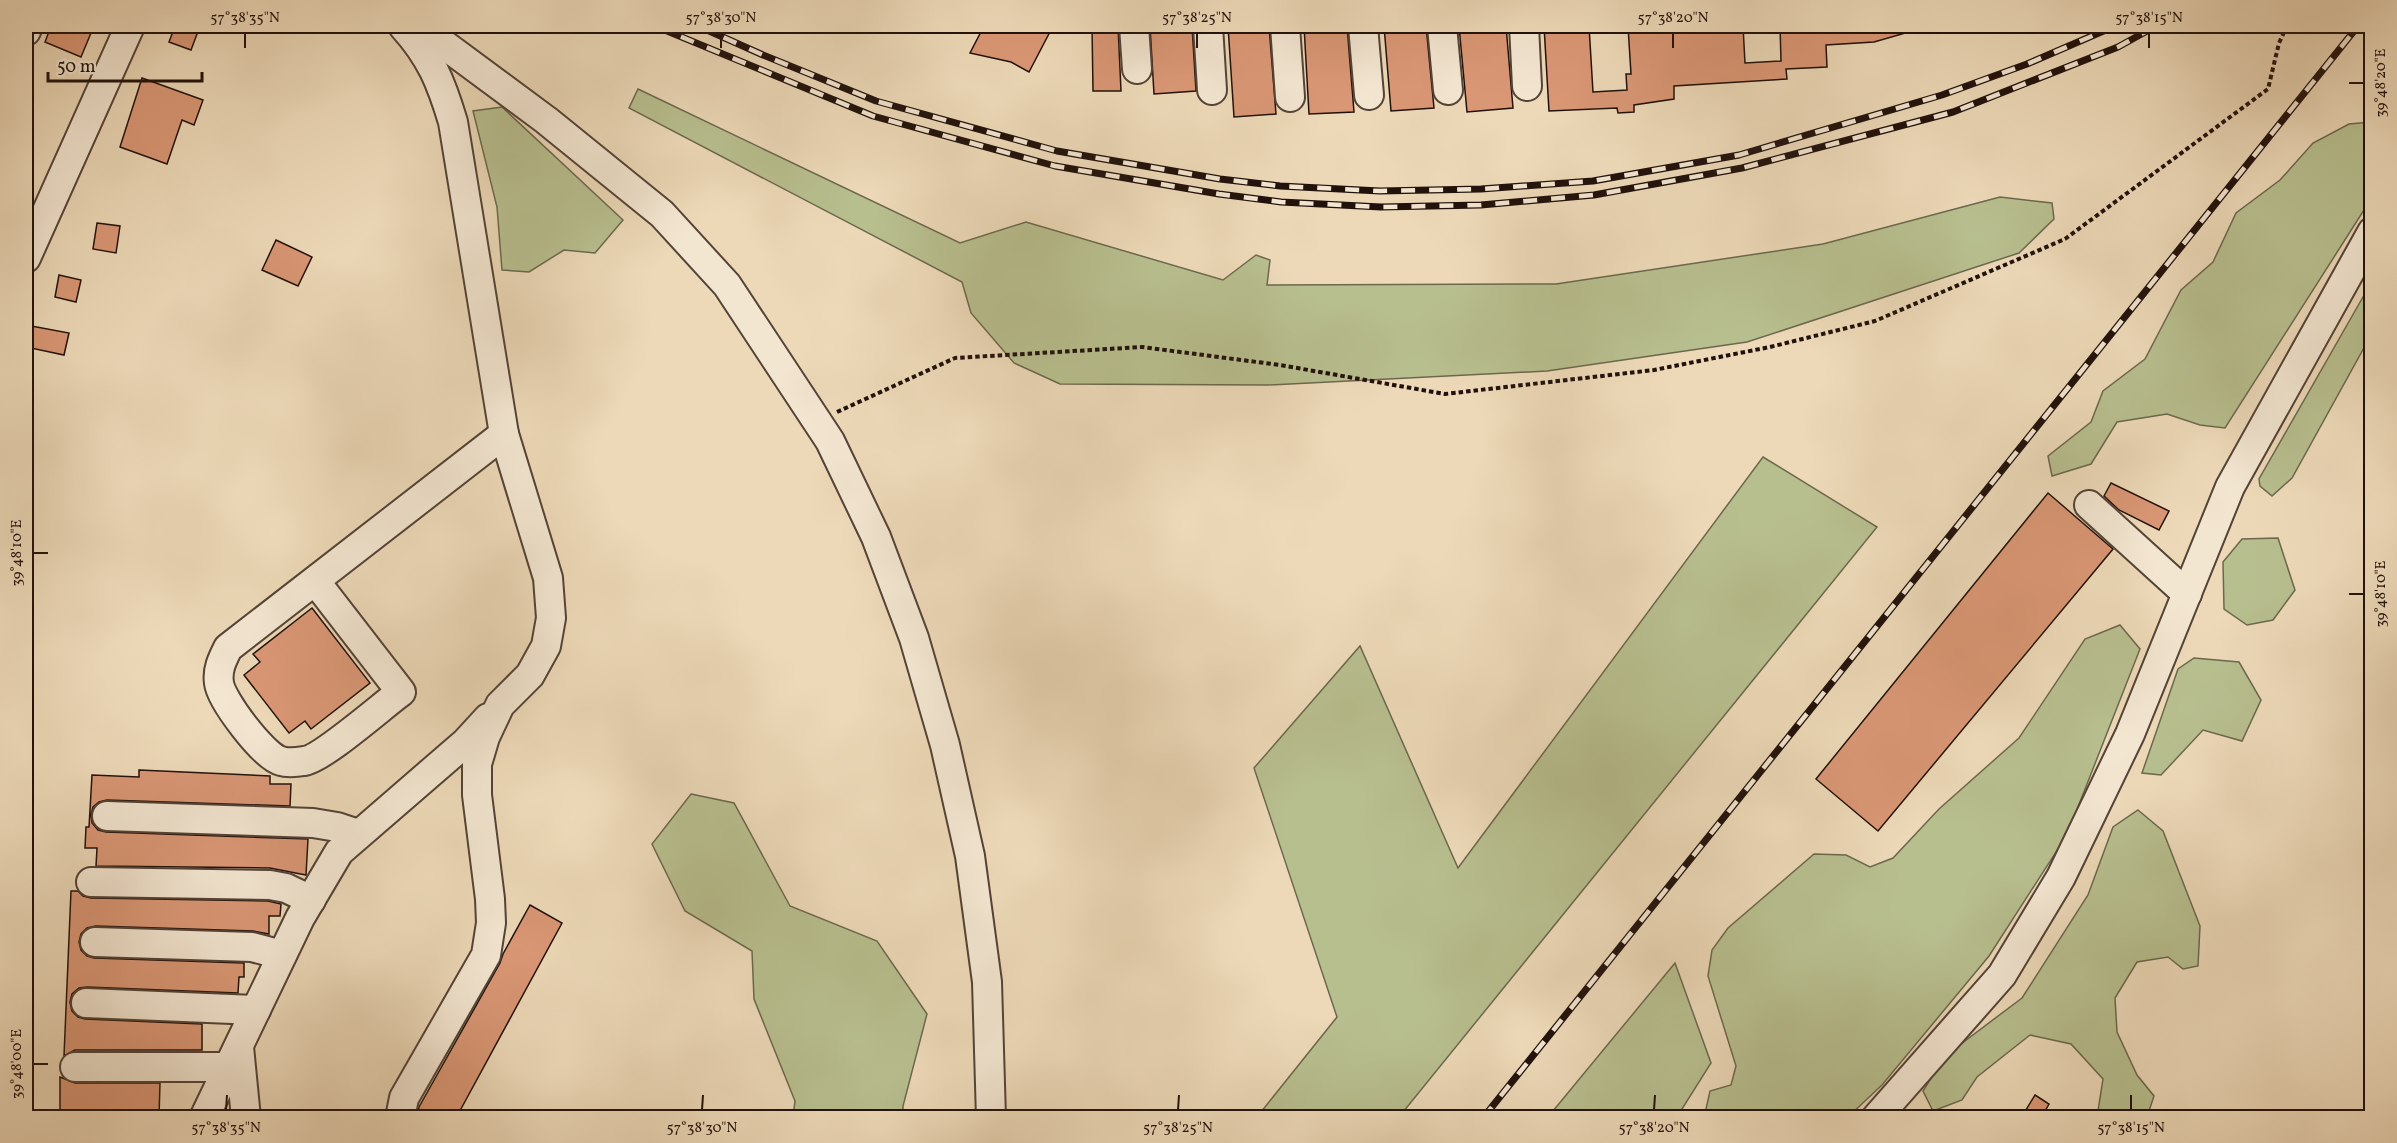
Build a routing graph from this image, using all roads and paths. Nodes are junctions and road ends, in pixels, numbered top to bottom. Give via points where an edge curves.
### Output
1 (28, 26) edge
2 (130, 26) edge
3 (403, 26) edge
4 (419, 26) edge
5 (1134, 26) edge
6 (1208, 26) edge
7 (1285, 26) edge
8 (1363, 26) edge
9 (1442, 26) edge
10 (1524, 26) edge
11 (2287, 26) edge
12 (26, 31) edge
13 (1137, 69) dead end
14 (1527, 86) dead end
15 (1212, 90) dead end
16 (1448, 90) dead end
17 (1369, 95) dead end
18 (1290, 97) dead end
19 (2372, 232) edge
20 (26, 258) edge
21 (817, 422) junction
22 (504, 434) junction
23 (2089, 505) dead end
24 (316, 582) junction
25 (2187, 594) junction
26 (500, 705) junction
27 (108, 816) dead end
28 (358, 834) junction
29 (91, 882) dead end
30 (311, 900) junction
31 (95, 942) dead end
32 (282, 955) junction
33 (86, 1003) dead end
34 (256, 1010) junction
35 (234, 1056) junction
36 (75, 1067) dead end
37 (204, 1118) edge
38 (246, 1118) edge
39 (400, 1118) edge
40 (991, 1118) edge
41 (1876, 1118) edge

1 - 12 street
2 - 20 street
3 - 22 street via 441,82 453,122
4 - 21 street via 546,120 662,214 727,285
5 - 13 street
6 - 15 street
7 - 18 street
8 - 17 street
9 - 16 street
10 - 14 street
11 - 21 path via 2268,89 2065,239 1875,321 1654,370 1445,394 1280,365 1142,347 955,358
19 - 25 street via 2230,488
21 - 40 street via 876,537 914,638 945,745 970,855 987,982
22 - 24 street
22 - 26 street via 548,578 551,618 546,646 530,675
23 - 25 street
24 - 24 street via 228,648 218,668 225,700 267,754 280,761 306,761 322,753 401,692
25 - 41 street via 2130,734 2061,877 2002,975
26 - 28 street via 466,742
26 - 39 street via 477,764 490,899 486,955 404,1098
27 - 28 street via 313,824
28 - 30 street via 339,852
29 - 30 street via 270,885
30 - 32 street
31 - 32 street via 252,947
32 - 34 street
33 - 34 street
34 - 35 street
35 - 36 street
35 - 37 street
35 - 38 street

